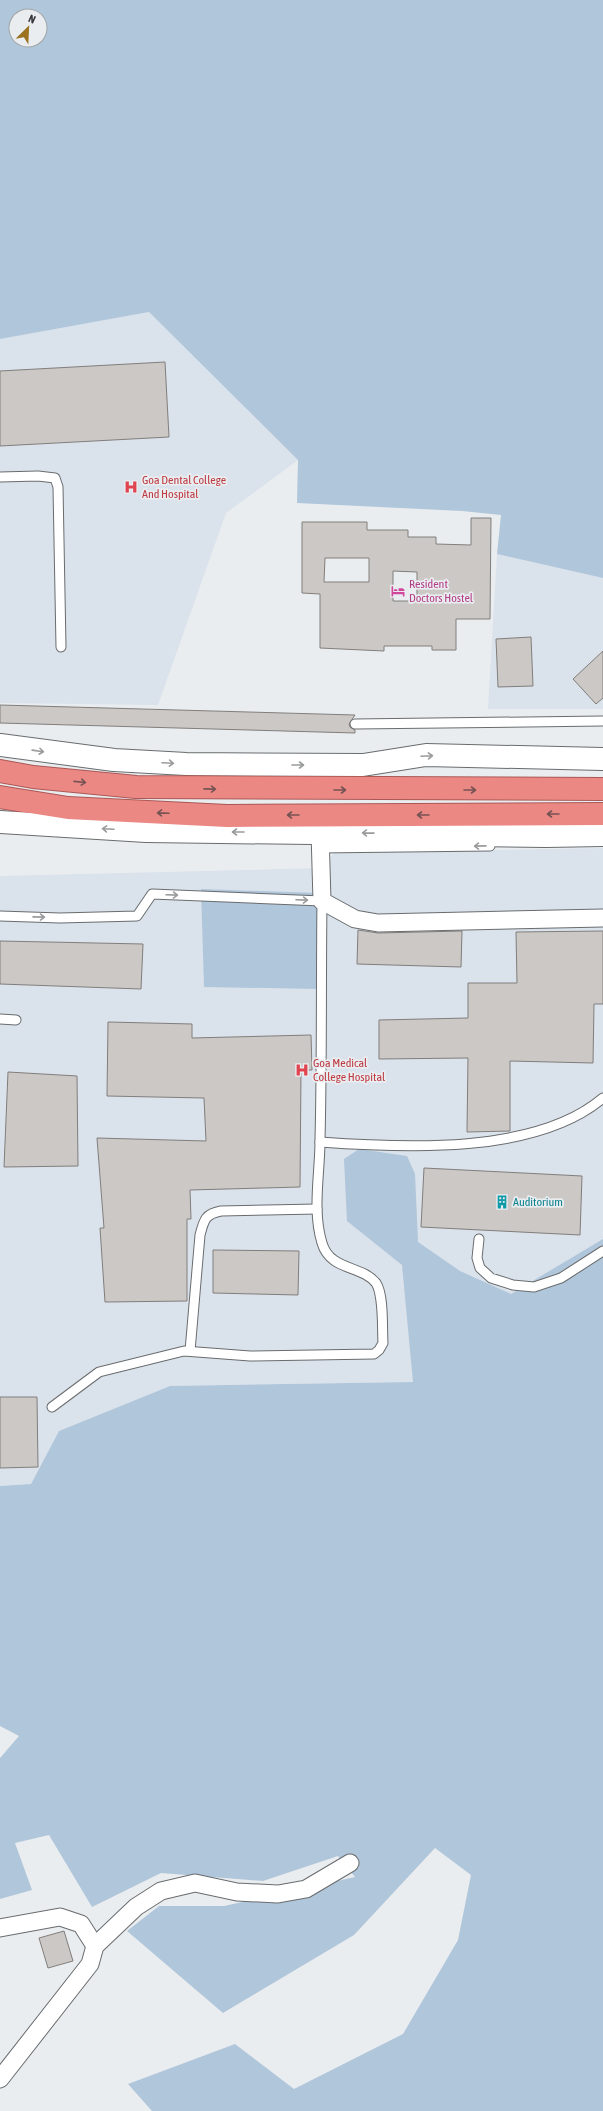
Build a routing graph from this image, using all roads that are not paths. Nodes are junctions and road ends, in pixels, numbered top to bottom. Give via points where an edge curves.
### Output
1 (0, 477) edge
2 (61, 647) dead end
3 (603, 721) edge
4 (355, 724) dead end
5 (0, 745) edge
6 (603, 759) edge
7 (0, 771) edge
8 (603, 789) edge
9 (0, 797) edge
10 (603, 814) edge
11 (0, 822) edge
12 (595, 835) edge
13 (318, 843) junction
14 (497, 846) dead end
15 (536, 846) dead end
16 (322, 901) junction
17 (0, 916) edge
18 (603, 918) edge
19 (0, 1019) edge
20 (16, 1020) dead end
21 (603, 1098) edge
22 (320, 1142) junction
23 (317, 1209) junction
24 (479, 1239) dead end
25 (603, 1251) edge
26 (190, 1351) junction
27 (52, 1408) dead end
28 (350, 1863) dead end
29 (0, 1928) edge
30 (95, 1946) junction
31 (0, 2079) edge

1 - 2 lane via 55,478 58,487
3 - 4 lane
5 -> 6 street via 114,760 186,764 363,765 426,755
7 -> 8 highway via 33,777 136,787
10 -> 9 highway via 227,816 68,808
13 -> 11 street
12 -> 13 street
12 - 15 lane via 559,845
14 -> 13 lane
13 - 16 street
17 -> 16 lane via 137,916 152,894
16 - 18 street via 355,919 378,923
16 - 22 lane
19 - 20 lane
21 - 22 lane via 592,1108 539,1132 460,1145 376,1146
22 - 23 lane
23 - 26 lane via 210,1213 203,1222 200,1235
23 - 26 lane via 322,1244 331,1259 366,1276 375,1283 380,1293 383,1343 380,1350 374,1354 250,1356
24 - 25 lane via 477,1258 480,1268 491,1278 513,1285 534,1287 561,1278
26 - 27 lane via 99,1372
28 - 30 street via 306,1889 278,1894 237,1892 195,1883 161,1891 136,1907
29 - 30 street via 60,1917 81,1924
30 - 31 street via 90,1964

